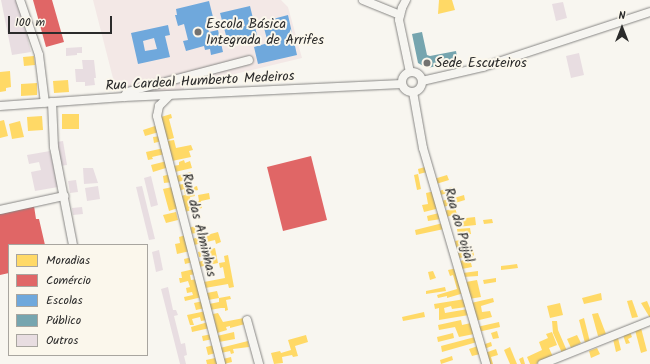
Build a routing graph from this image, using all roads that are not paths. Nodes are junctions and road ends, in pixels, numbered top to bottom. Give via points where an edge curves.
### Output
1 (20, 0) edge
2 (363, 0) edge
3 (406, 0) edge
4 (650, 12) edge
5 (400, 15) junction
6 (249, 60) dead end
7 (410, 72) junction
8 (422, 81) junction
9 (402, 84) junction
10 (145, 87) junction
11 (413, 92) junction
12 (169, 96) junction
13 (124, 97) junction
14 (148, 97) junction
15 (48, 102) junction
16 (0, 106) edge
17 (64, 196) junction
18 (0, 210) edge
19 (73, 244) edge
20 (247, 320) dead end
21 (650, 321) edge
22 (221, 364) edge
23 (259, 364) edge
24 (486, 364) edge
25 (542, 364) edge

1 - 15 street via 39,55
2 - 5 street
3 - 5 street
4 - 8 street via 483,67
5 - 7 street
6 - 10 street
7 - 8 street via 418,74
7 - 9 street via 403,76
8 - 11 street via 419,88
9 - 11 street via 404,89
9 - 12 street, Rua Cardeal Humberto Medeiros
10 - 13 street via 126,92
10 - 14 street
11 - 24 street, Rua do Poijal via 423,148
12 - 14 street, Rua Cardeal Humberto Medeiros
12 - 22 street, Rua das Alminhas via 158,106 157,116
13 - 14 street, Rua Cardeal Humberto Medeiros
13 - 15 street, Rua Cardeal Humberto Medeiros
15 - 16 street, Rua Cardeal Humberto Medeiros
15 - 17 street
17 - 18 street
17 - 19 street
20 - 23 street
21 - 25 street

